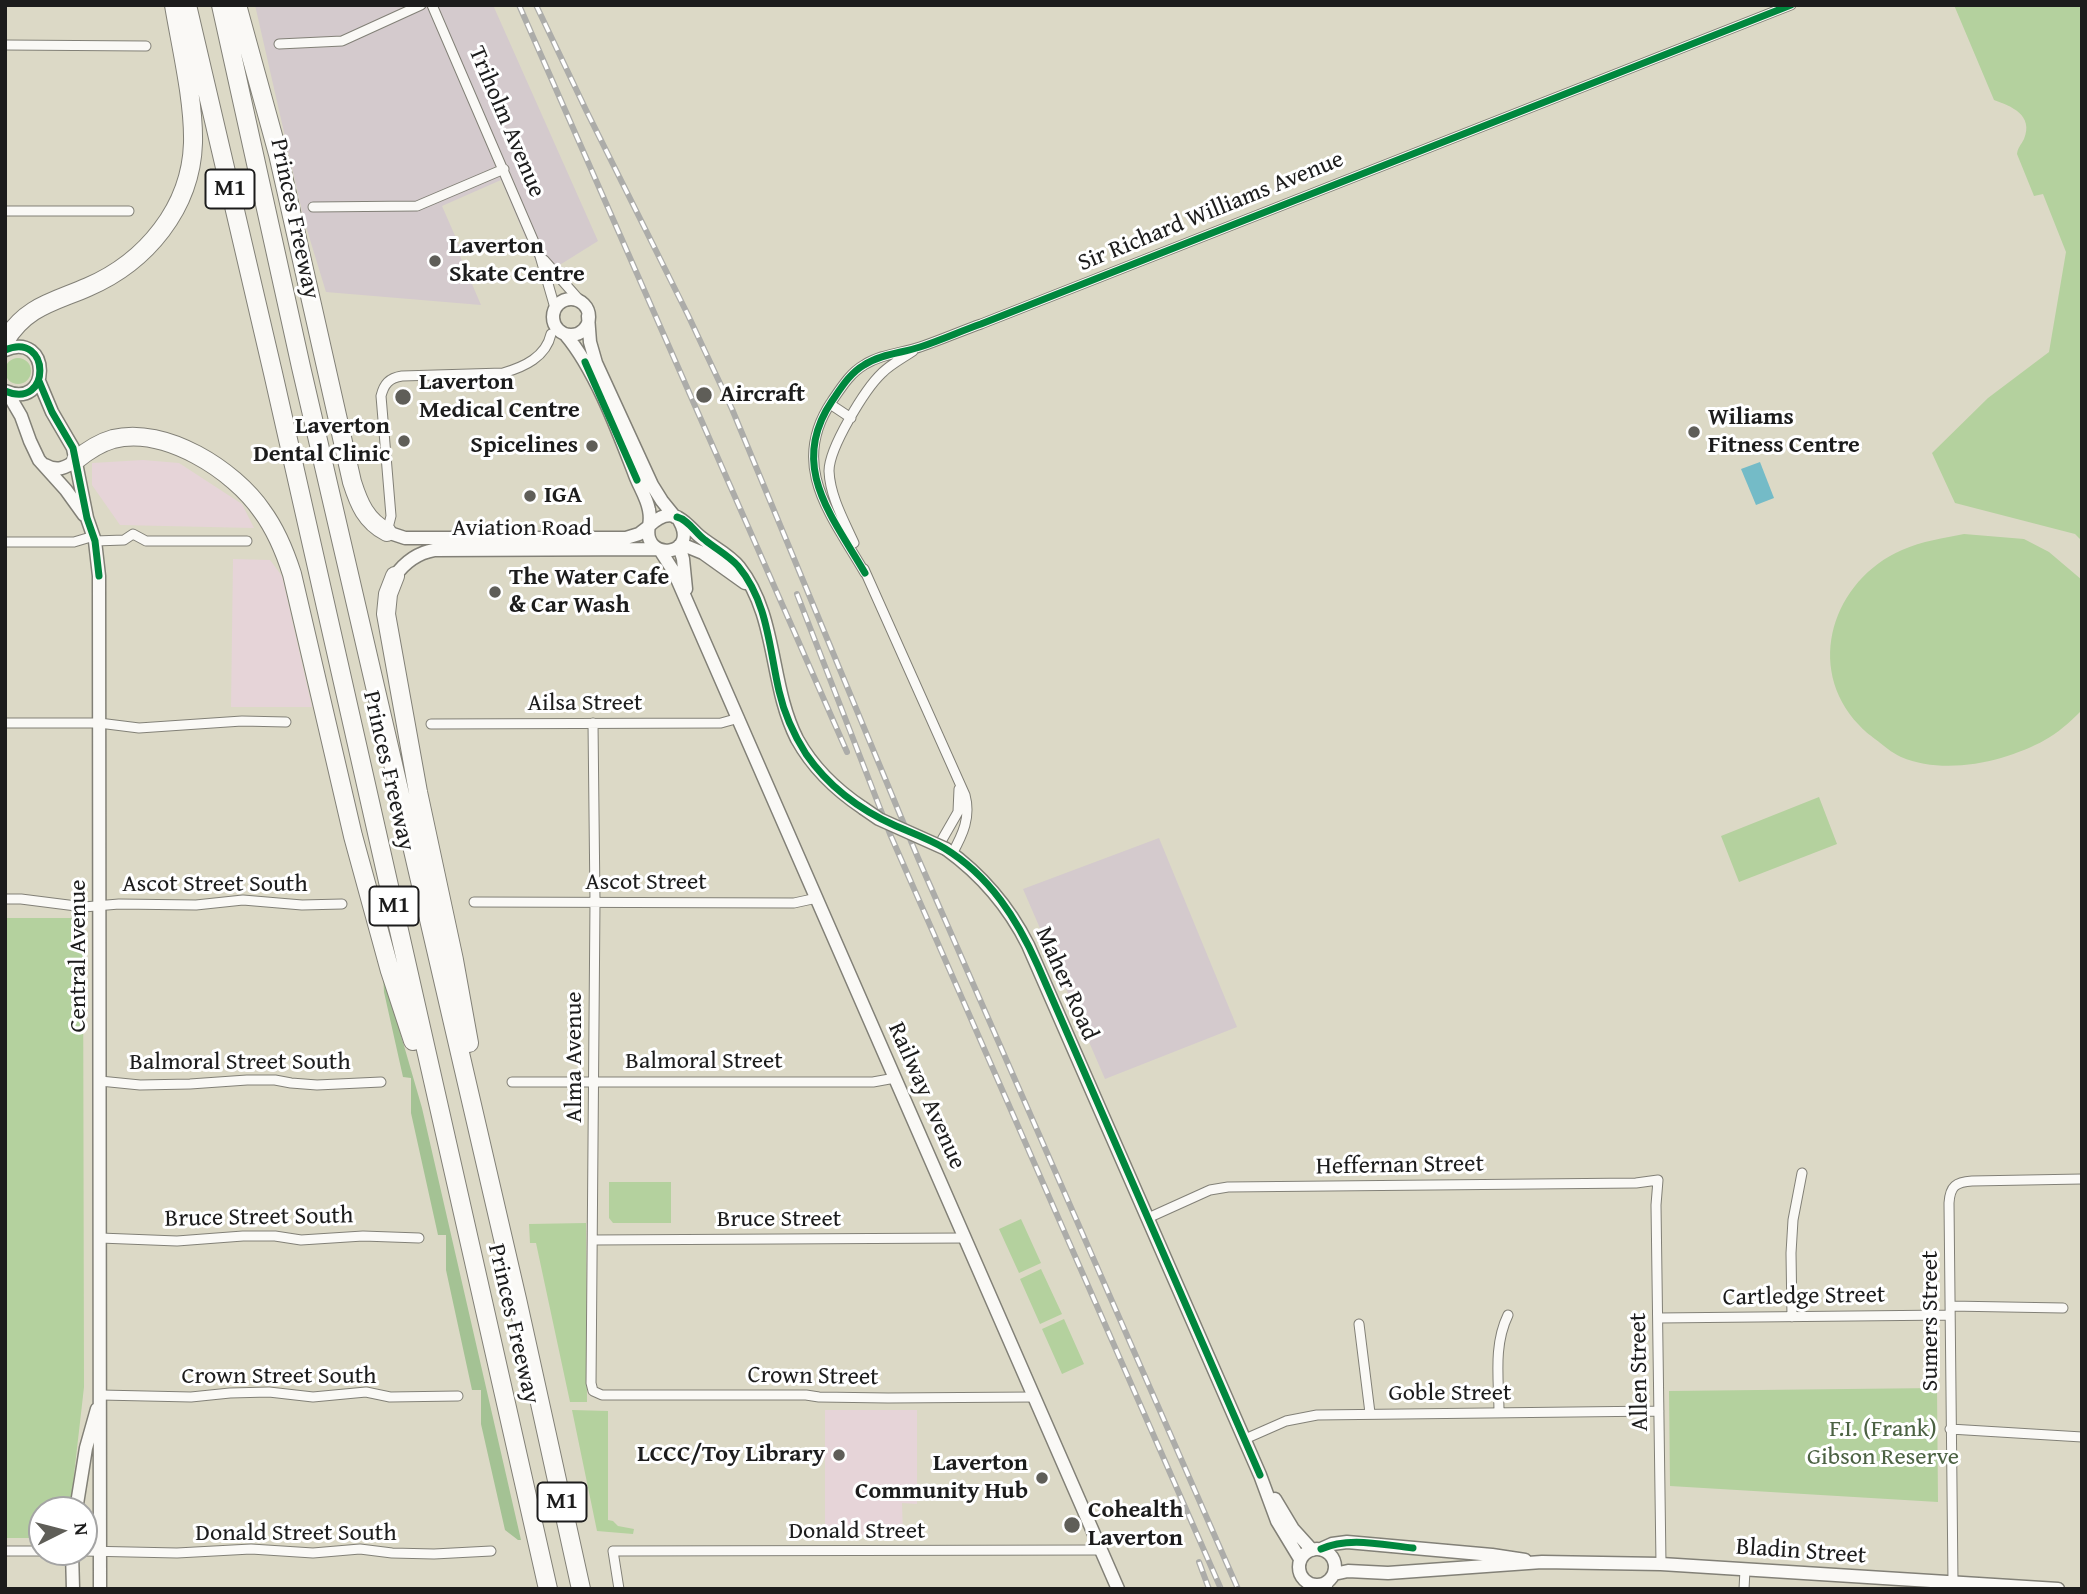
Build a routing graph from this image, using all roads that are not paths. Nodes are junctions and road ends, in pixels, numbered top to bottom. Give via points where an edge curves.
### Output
1 (174, 5) edge
2 (187, 5) edge
3 (221, 5) edge
4 (237, 5) edge
5 (421, 5) edge
6 (432, 5) edge
7 (1791, 5) edge
8 (279, 44) dead end
9 (5, 45) edge
10 (146, 46) dead end
11 (504, 169) junction
12 (313, 207) dead end
13 (5, 211) edge
14 (129, 211) dead end
15 (540, 256) junction
16 (582, 303) junction
17 (555, 308) junction
18 (589, 316) junction
19 (560, 333) junction
20 (5, 341) edge
21 (921, 347) junction
22 (5, 350) edge
23 (39, 381) junction
24 (6, 392) edge
25 (830, 404) junction
26 (851, 418) junction
27 (76, 460) junction
28 (42, 463) junction
29 (676, 517) junction
30 (87, 518) junction
31 (649, 527) junction
32 (387, 532) junction
33 (459, 537) junction
34 (94, 539) junction
35 (247, 541) dead end
36 (5, 542) edge
37 (565, 544) junction
38 (680, 545) junction
39 (466, 550) junction
40 (659, 550) junction
41 (865, 573) junction
42 (395, 576) joint
43 (751, 587) junction
44 (694, 620) junction
45 (738, 719) junction
46 (286, 722) dead end
47 (5, 723) edge
48 (99, 723) junction
49 (431, 723) dead end
50 (593, 723) junction
51 (955, 774) junction
52 (945, 847) junction
53 (817, 898) junction
54 (5, 899) edge
55 (474, 902) dead end
56 (595, 902) junction
57 (342, 904) dead end
58 (100, 907) junction
59 (895, 1078) junction
60 (100, 1081) junction
61 (594, 1081) junction
62 (381, 1082) dead end
63 (512, 1082) dead end
64 (443, 1131) junction
65 (1802, 1173) dead end
66 (2082, 1179) edge
67 (1658, 1180) joint
68 (1148, 1218) junction
69 (100, 1238) junction
70 (419, 1238) dead end
71 (965, 1238) junction
72 (593, 1240) junction
73 (517, 1299) junction
74 (2063, 1308) dead end
75 (1950, 1310) junction
76 (1508, 1315) dead end
77 (1793, 1317) junction
78 (1659, 1318) junction
79 (1359, 1324) dead end
80 (593, 1391) joint
81 (101, 1395) junction
82 (458, 1396) dead end
83 (1034, 1397) junction
84 (1659, 1411) junction
85 (1370, 1413) junction
86 (1499, 1413) junction
87 (1950, 1429) junction
88 (2082, 1437) edge
89 (1245, 1439) junction
90 (1260, 1475) junction
91 (78, 1496) edge
92 (1317, 1549) junction
93 (1101, 1550) junction
94 (5, 1551) edge
95 (28, 1551) edge
96 (100, 1551) junction
97 (491, 1551) dead end
98 (1300, 1559) junction
99 (1542, 1562) junction
100 (1661, 1564) junction
101 (72, 1566) edge
102 (1745, 1570) junction
103 (1330, 1582) edge
104 (1952, 1582) junction
105 (1310, 1586) edge
106 (73, 1589) edge
107 (100, 1589) edge
108 (548, 1589) edge
109 (581, 1589) edge
110 (619, 1589) edge
111 (1118, 1589) edge
112 (1744, 1589) edge
113 (2057, 1589) edge

1 - 20 highway via 193,144 177,206 159,235 135,259 102,281 32,311
2 - 64 highway, Princes Freeway / M1
3 - 73 highway, Princes Freeway / M1
4 - 32 highway via 278,154 352,482 363,512
5 - 8 street via 342,41
6 - 11 street, Triholm Avenue
7 - 21 street, Sir Richard Williams Avenue
9 - 10 street
11 - 12 street via 417,206
11 - 15 street, Triholm Avenue
13 - 14 street
15 - 16 street, Triholm Avenue
15 - 17 street, Triholm Avenue
16 - 17 street via 565,299
16 - 18 street
17 - 19 street via 553,321
18 - 19 street via 577,334
18 - 29 street via 590,342 599,372 652,485
19 - 31 street via 577,347 585,362 649,510
19 - 32 street via 534,359 503,373 402,376 388,381 381,396 391,516
21 - 25 street, Sir Richard Williams Avenue via 862,366
21 - 26 street, Sir Richard Williams Avenue via 883,372
22 - 23 street, Central Avenue via 20,347 32,352 40,366
23 - 24 street via 25,393
23 - 27 street, Central Avenue
24 - 28 street, Central Avenue
25 - 26 street
25 - 41 street, Sir Richard Williams Avenue via 818,434 814,472 821,496
26 - 41 street, Sir Richard Williams Avenue via 834,450 829,473
27 - 28 street via 57,469
27 - 30 street, Central Avenue
27 - 64 highway via 100,444 123,437 174,446 210,462 234,480 272,526 292,574 342,793 390,971
28 - 30 street, Central Avenue
29 - 31 street via 661,516
29 - 38 street via 684,534
29 - 43 street, Maher Road via 733,561
30 - 34 street, Central Avenue
31 - 37 street, Aviation Road via 630,538
31 - 40 street via 649,540
32 - 33 street, Aviation Road via 405,538
33 - 37 street, Aviation Road
33 - 39 street
34 - 35 street via 125,540 133,534 146,541
34 - 36 street
34 - 48 street, Central Avenue via 99,576
37 - 39 street, Aviation Road
37 - 40 street, Aviation Road
38 - 40 street via 672,551
38 - 43 street via 703,553
38 - 44 street, Railway Avenue
39 - 42 street, Aviation Road via 420,554
40 - 44 street, Railway Avenue via 674,572
41 - 51 street, Sir Richard Williams Avenue
42 - 73 highway via 386,614
43 - 52 street, Maher Road, bridge via 765,616 782,701 797,738 825,777 884,821
44 - 45 street, Railway Avenue
45 - 50 street, Ailsa Street via 721,723
45 - 53 street, Railway Avenue
46 - 48 street via 139,728
47 - 48 street
48 - 58 street, Central Avenue
49 - 50 street, Ailsa Street
50 - 56 street, Alma Avenue
51 - 52 street, Sir Richard Williams Avenue via 958,812
51 - 52 street, Sir Richard Williams Avenue via 965,795 966,824
52 - 68 street, Maher Road via 990,886 1020,929
53 - 56 street, Ascot Street via 794,903
53 - 59 street, Railway Avenue
54 - 58 street, Ascot Street South
55 - 56 street, Ascot Street
56 - 61 street, Alma Avenue
57 - 58 street, Ascot Street South via 243,900
58 - 60 street, Central Avenue
59 - 61 street, Balmoral Street via 873,1082
59 - 71 street, Railway Avenue
60 - 62 street, Balmoral Street South
60 - 69 street, Central Avenue
61 - 63 street, Balmoral Street
61 - 72 street, Alma Avenue
64 - 108 highway, Princes Freeway / M1
65 - 77 street via 1793,1220
66 - 75 street, Sumers Street via 1972,1181 1953,1186 1949,1203
67 - 68 street, Heffernan Street via 1228,1187 1210,1190
67 - 78 street, Allen Street
68 - 89 street, Maher Road
69 - 70 street, Bruce Street South
69 - 81 street, Central Avenue
71 - 72 street, Bruce Street
71 - 83 street, Railway Avenue
72 - 80 street, Alma Avenue
73 - 109 highway, Princes Freeway / M1
74 - 75 street, Cartledge Street
75 - 77 street, Cartledge Street
75 - 87 street, Sumers Street
76 - 86 street via 1498,1347
77 - 78 street, Cartledge Street
78 - 84 street, Allen Street
79 - 85 street
80 - 83 street, Crown Street via 602,1395
81 - 82 street, Crown Street South via 191,1397 270,1392 313,1397 366,1392 390,1397
81 - 91 street, Central Avenue
81 - 96 street, Central Avenue
83 - 93 street, Railway Avenue
84 - 86 street, Goble Street
84 - 100 street, Allen Street
85 - 86 street, Goble Street
85 - 89 street, Goble Street via 1286,1421
87 - 88 street
87 - 104 street, Sumers Street
89 - 90 street, Maher Road
90 - 92 street, Maher Road via 1293,1529
90 - 98 street, Maher Road via 1277,1521
92 - 98 street
92 - 99 street, Bladin Street via 1348,1542
92 - 103 street via 1332,1556 1335,1568
93 - 110 street, Donald Street via 613,1551
93 - 111 street, Railway Avenue
94 - 95 street
96 - 97 street, Donald Street South
96 - 107 street, Central Avenue
98 - 105 street via 1300,1574
99 - 100 street, Bladin Street
99 - 103 street, Bladin Street via 1388,1573 1348,1571
100 - 102 street, Bladin Street
101 - 106 street
102 - 104 street, Bladin Street
102 - 112 street
103 - 105 street
104 - 113 street, Bladin Street

